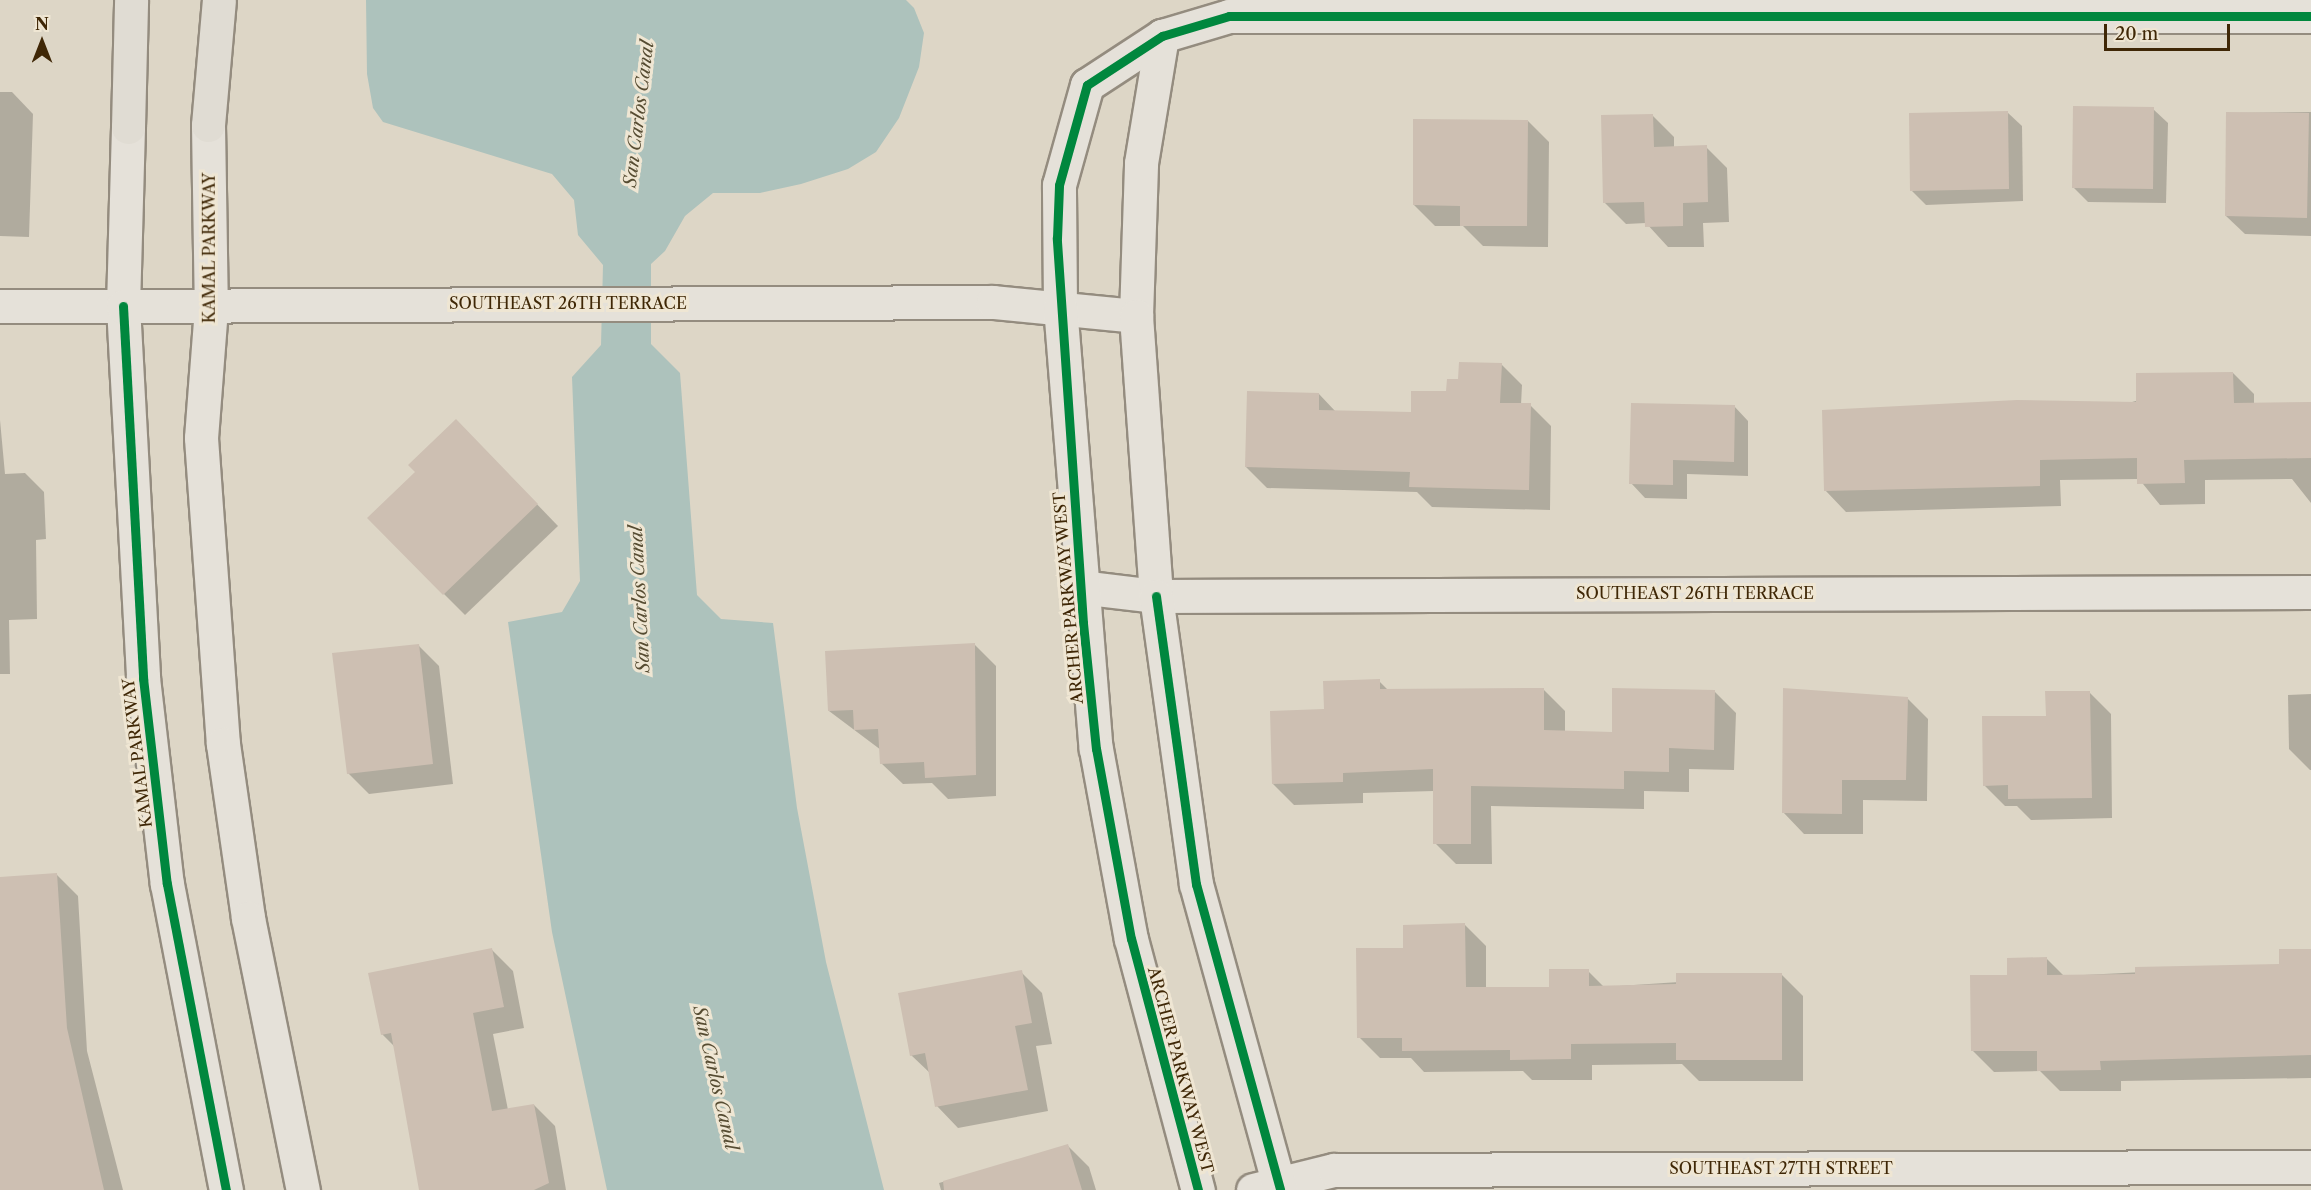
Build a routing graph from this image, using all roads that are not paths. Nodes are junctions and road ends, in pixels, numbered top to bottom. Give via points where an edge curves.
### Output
1 (130, 0) edge
2 (219, 0) edge
3 (2311, 16) edge
4 (1162, 36) junction
5 (208, 125) joint
6 (128, 127) joint
7 (0, 306) edge
8 (123, 306) junction
9 (1060, 306) junction
10 (211, 308) junction
11 (1136, 316) junction
12 (1080, 587) junction
13 (2311, 592) edge
14 (1156, 596) junction
15 (2311, 1167) edge
16 (1270, 1187) edge
17 (226, 1190) edge
18 (303, 1190) edge
19 (1198, 1190) edge

1 - 6 highway
2 - 5 highway
3 - 4 street, ARCHER PARKWAY WEST via 1229,16
4 - 9 street, ARCHER PARKWAY WEST via 1087,85 1073,123 1059,185
4 - 11 street via 1141,163
5 - 10 street, KAMAL PARKWAY
6 - 8 street, KAMAL PARKWAY
7 - 8 street, SOUTHEAST 26TH TERRACE
8 - 10 street, SOUTHEAST 26TH TERRACE
8 - 17 street, KAMAL PARKWAY via 142,678 167,884
9 - 10 street, SOUTHEAST 26TH TERRACE via 651,303
9 - 11 street, SOUTHEAST 26TH TERRACE
9 - 12 street, ARCHER PARKWAY WEST
10 - 18 street, KAMAL PARKWAY via 201,438 223,744 248,918
11 - 14 street
12 - 14 street, SOUTHEAST 26TH TERRACE
12 - 19 street, ARCHER PARKWAY WEST via 1096,749 1131,939
13 - 14 street, SOUTHEAST 26TH TERRACE
14 - 16 street via 1196,884
15 - 16 street, SOUTHEAST 27TH STREET via 1334,1170

